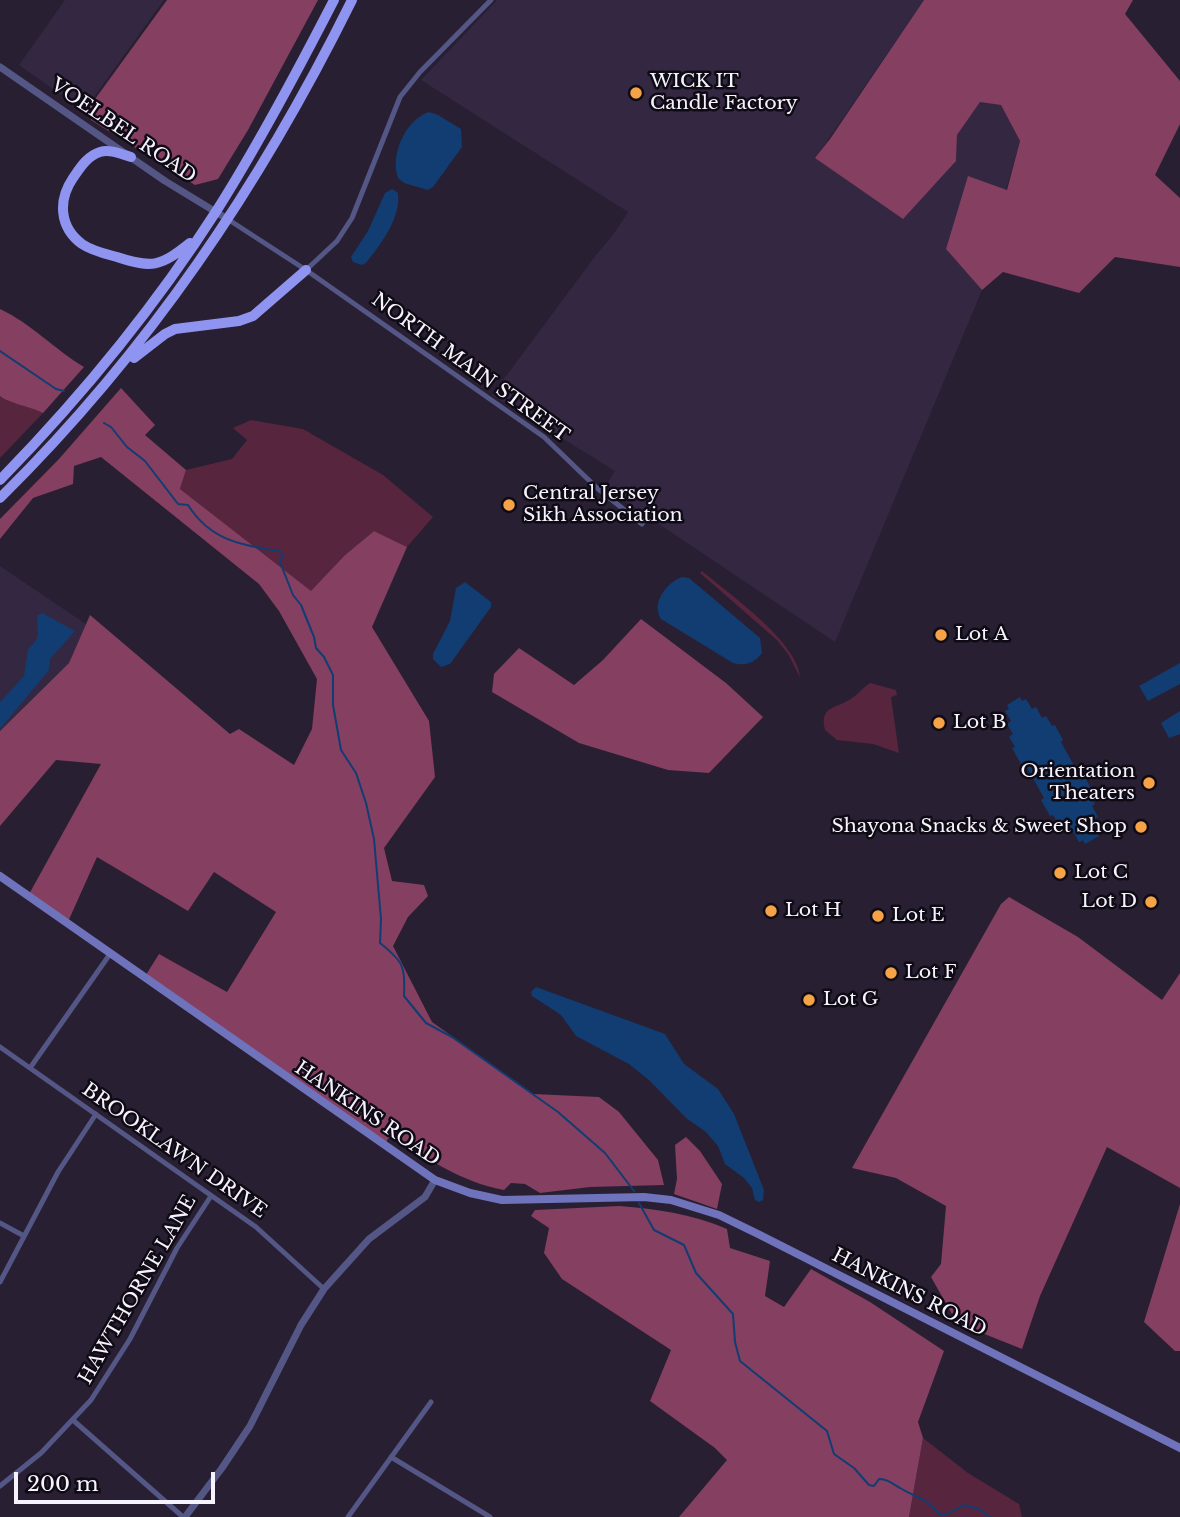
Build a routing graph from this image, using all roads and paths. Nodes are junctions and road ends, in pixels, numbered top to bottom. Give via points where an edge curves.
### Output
1 (334, 0) edge
2 (352, 0) edge
3 (491, 0) edge
4 (0, 67) edge
5 (131, 157) junction
6 (215, 212) junction
7 (229, 220) junction
8 (199, 236) junction
9 (306, 270) junction
10 (110, 379) junction
11 (0, 480) edge
12 (0, 498) edge
13 (642, 524) dead end
14 (0, 876) edge
15 (110, 954) junction
16 (0, 1047) edge
17 (30, 1068) junction
18 (96, 1114) junction
19 (435, 1180) junction
20 (211, 1196) junction
21 (0, 1223) edge
22 (24, 1236) junction
23 (0, 1282) edge
24 (324, 1289) junction
25 (431, 1402) dead end
26 (74, 1421) junction
27 (1180, 1448) edge
28 (391, 1457) junction
29 (0, 1486) edge
30 (184, 1517) edge
31 (348, 1517) edge
32 (490, 1517) edge

1 - 6 highway via 283,99
2 - 7 highway via 281,135
3 - 9 street via 400,97 352,218 337,241
4 - 5 street, VOELBEL ROAD
5 - 6 street, VOELBEL ROAD
5 - 8 highway via 110,151 89,158 63,197 69,230 83,245 141,265 169,260
6 - 7 street, VOELBEL ROAD
6 - 8 highway
7 - 9 street, NORTH MAIN STREET
7 - 10 highway
8 - 11 highway via 114,351
9 - 10 highway via 253,316 170,331
9 - 13 street, NORTH MAIN STREET via 544,437
10 - 12 highway
14 - 15 main road, HANKINS ROAD
15 - 17 street
15 - 19 main road, HANKINS ROAD
16 - 17 street, BROOKLAWN DRIVE
17 - 18 street, BROOKLAWN DRIVE
18 - 20 street, BROOKLAWN DRIVE
18 - 22 street
19 - 24 street via 425,1197 369,1239
19 - 27 main road, HANKINS ROAD via 502,1200 644,1197 702,1208
20 - 24 street, BROOKLAWN DRIVE via 263,1233
20 - 26 street, HAWTHORNE LANE via 177,1248 118,1360
21 - 22 street
22 - 23 street
24 - 30 street via 250,1426
25 - 28 street
26 - 29 street, HAWTHORNE LANE
26 - 30 street
28 - 31 street
28 - 32 street

